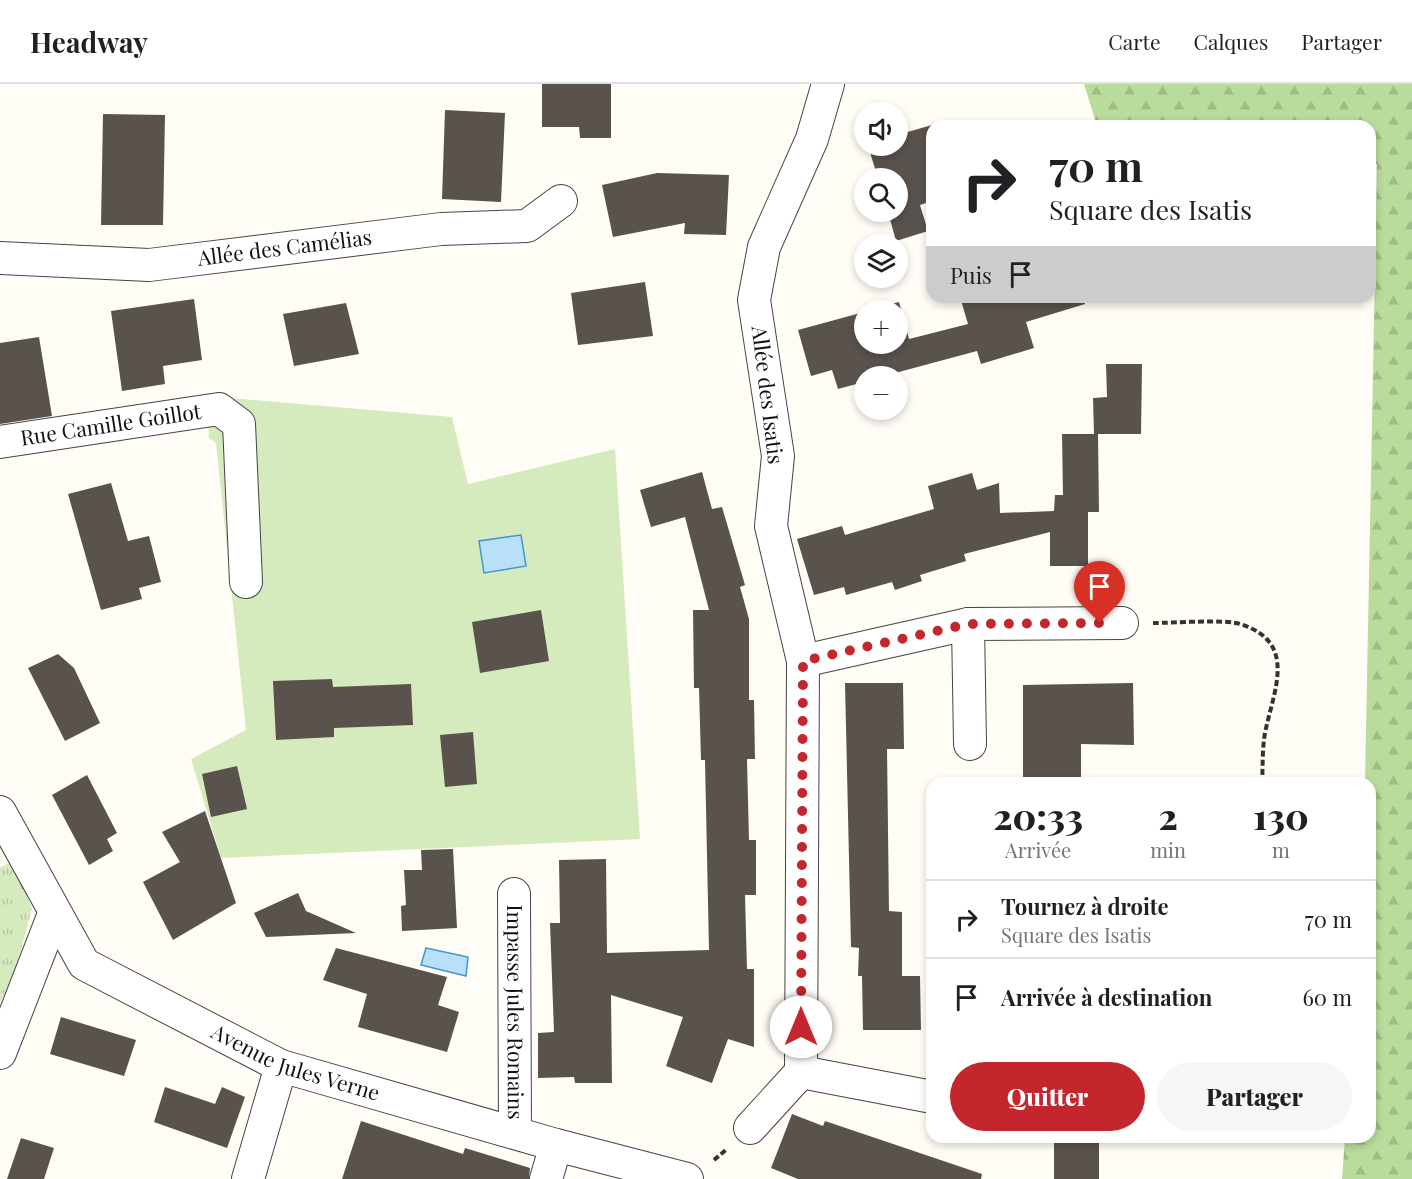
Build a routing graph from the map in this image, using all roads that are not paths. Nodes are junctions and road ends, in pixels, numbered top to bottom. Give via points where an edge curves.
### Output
1 (828, 84) edge
2 (561, 201) dead end
3 (0, 258) edge
4 (0, 442) edge
5 (246, 582) dead end
6 (1122, 623) road end
7 (968, 624) junction
8 (803, 661) junction
9 (970, 744) dead end
10 (0, 812) edge
11 (514, 894) dead end
12 (54, 914) junction
13 (0, 1053) edge
14 (281, 1066) junction
15 (801, 1072) junction
16 (926, 1096) edge
17 (750, 1128) road end
18 (515, 1131) junction
19 (556, 1145) junction
20 (698, 1172) edge
21 (248, 1179) edge
22 (546, 1179) edge

1 - 8 street, Allée des Isatis via 812,138 764,247 754,300 778,456 771,526
2 - 3 street, Allée des Camélias via 527,226 441,229 149,265
4 - 5 street, Rue Camille Goillot via 219,409 239,424
6 - 7 street
7 - 8 street
7 - 9 street
8 - 15 street, Allée des Isatis
10 - 12 street, Avenue Jules Verne
11 - 18 street, Impasse Jules Romains
12 - 13 street
12 - 14 street, Avenue Jules Verne via 84,964
14 - 18 street, Avenue Jules Verne
14 - 21 street
15 - 16 street
15 - 17 street
18 - 19 street, Avenue Jules Verne
19 - 20 street, Avenue Jules Verne
19 - 22 street

